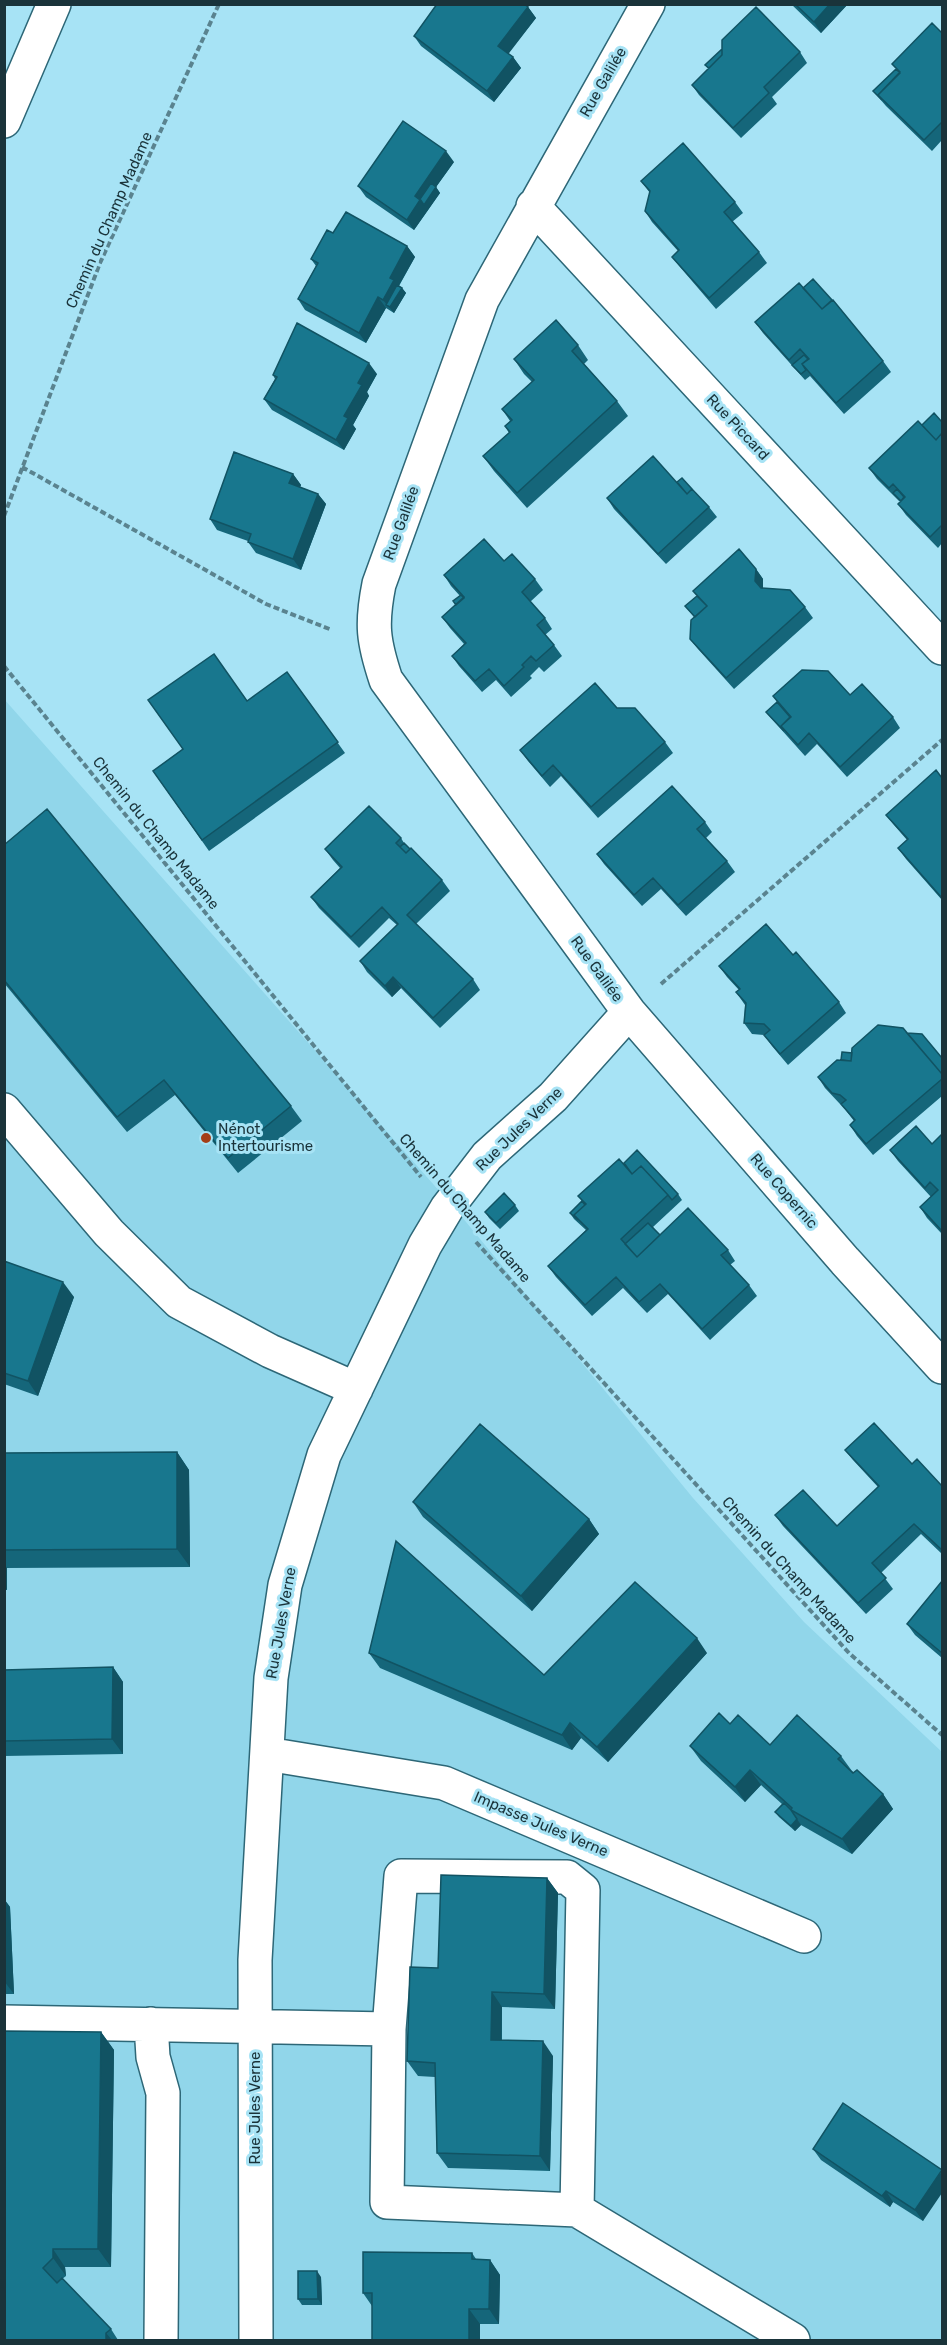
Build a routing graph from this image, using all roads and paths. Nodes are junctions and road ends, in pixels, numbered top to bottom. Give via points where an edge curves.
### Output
1 (54, 4) edge
2 (219, 4) edge
3 (648, 4) edge
4 (4, 121) edge
5 (533, 206) junction
6 (22, 467) junction
7 (4, 516) edge
8 (375, 647) junction
9 (942, 648) edge
10 (4, 666) edge
11 (942, 740) edge
12 (629, 1012) junction
13 (4, 1110) edge
14 (447, 1208) junction
15 (942, 1367) edge
16 (356, 1389) junction
17 (942, 1735) edge
18 (267, 1754) junction
19 (804, 1936) dead end
20 (4, 2022) edge
21 (151, 2024) junction
22 (255, 2025) junction
23 (389, 2029) junction
24 (578, 2210) junction
25 (161, 2340) edge
26 (256, 2340) edge
27 (793, 2340) edge

1 - 4 main road
2 - 6 path, Chemin du Champ Madame via 100,263
3 - 5 main road, Rue Galilée
5 - 8 main road, Rue Galilée via 482,300 387,562 373,615
5 - 9 main road, Rue Piccard
6 - 7 path, Chemin du Champ Madame
6 - 8 path via 266,604
8 - 12 main road, Rue Galilée via 386,680
10 - 14 path, Chemin du Champ Madame
11 - 12 path
12 - 14 main road, Rue Jules Verne via 554,1097 487,1156
12 - 15 main road, Rue Copernic
13 - 16 main road via 109,1233 179,1302 270,1351
14 - 16 main road, Rue Jules Verne via 425,1245
14 - 17 path, Chemin du Champ Madame via 849,1653
16 - 18 main road, Rue Jules Verne via 324,1455 285,1585 271,1678
18 - 19 main road, Impasse Jules Verne via 444,1783
18 - 22 main road, Rue Jules Verne
20 - 21 main road
21 - 22 main road
21 - 25 main road via 153,2057 163,2093
22 - 23 main road
22 - 26 main road, Rue Jules Verne
23 - 24 main road via 387,2202
23 - 24 main road via 401,1876 567,1877 583,1890
24 - 27 main road

